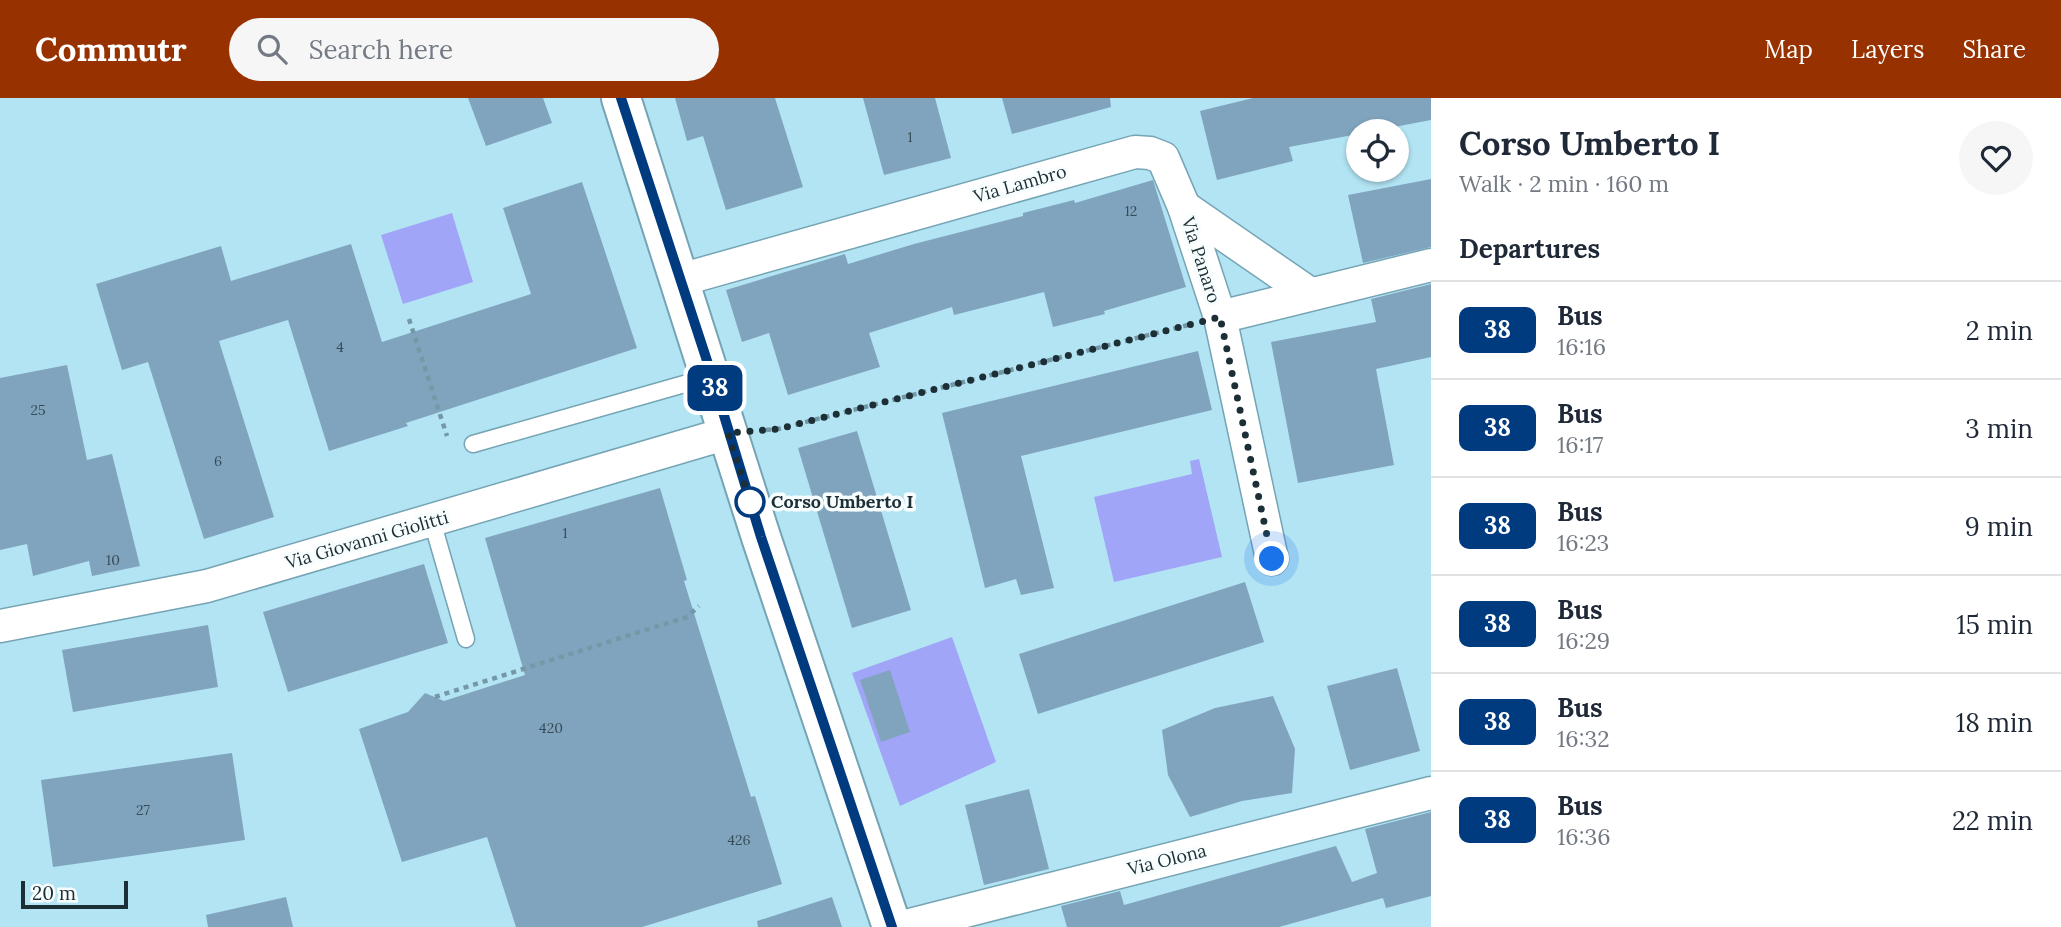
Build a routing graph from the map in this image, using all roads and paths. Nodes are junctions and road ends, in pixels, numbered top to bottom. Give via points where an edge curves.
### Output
1 (621, 98) edge
2 (1184, 206) junction
3 (1431, 265) edge
4 (680, 280) junction
5 (1310, 294) junction
6 (1220, 317) junction
7 (409, 319) dead end
8 (712, 376) junction
9 (728, 433) junction
10 (448, 439) dead end
11 (473, 444) dead end
12 (432, 521) junction
13 (1272, 559) dead end
14 (699, 606) dead end
15 (0, 626) edge
16 (466, 639) dead end
17 (435, 697) dead end
18 (1431, 793) edge
19 (892, 927) edge
20 (902, 927) edge

1 - 4 main road
2 - 4 street, Via Lambro via 1163,158 1135,152
2 - 5 street
2 - 6 street, Via Panaro
3 - 5 street
4 - 8 main road
5 - 6 street
6 - 9 path via 778,429
6 - 13 street, Via Panaro
7 - 10 path
8 - 9 main road
8 - 11 lane
9 - 12 street, Via Giovanni Giolitti
9 - 19 main road
12 - 15 street, Via Giovanni Giolitti via 208,586
12 - 16 lane
14 - 17 path via 687,617
18 - 20 street, Via Olona

